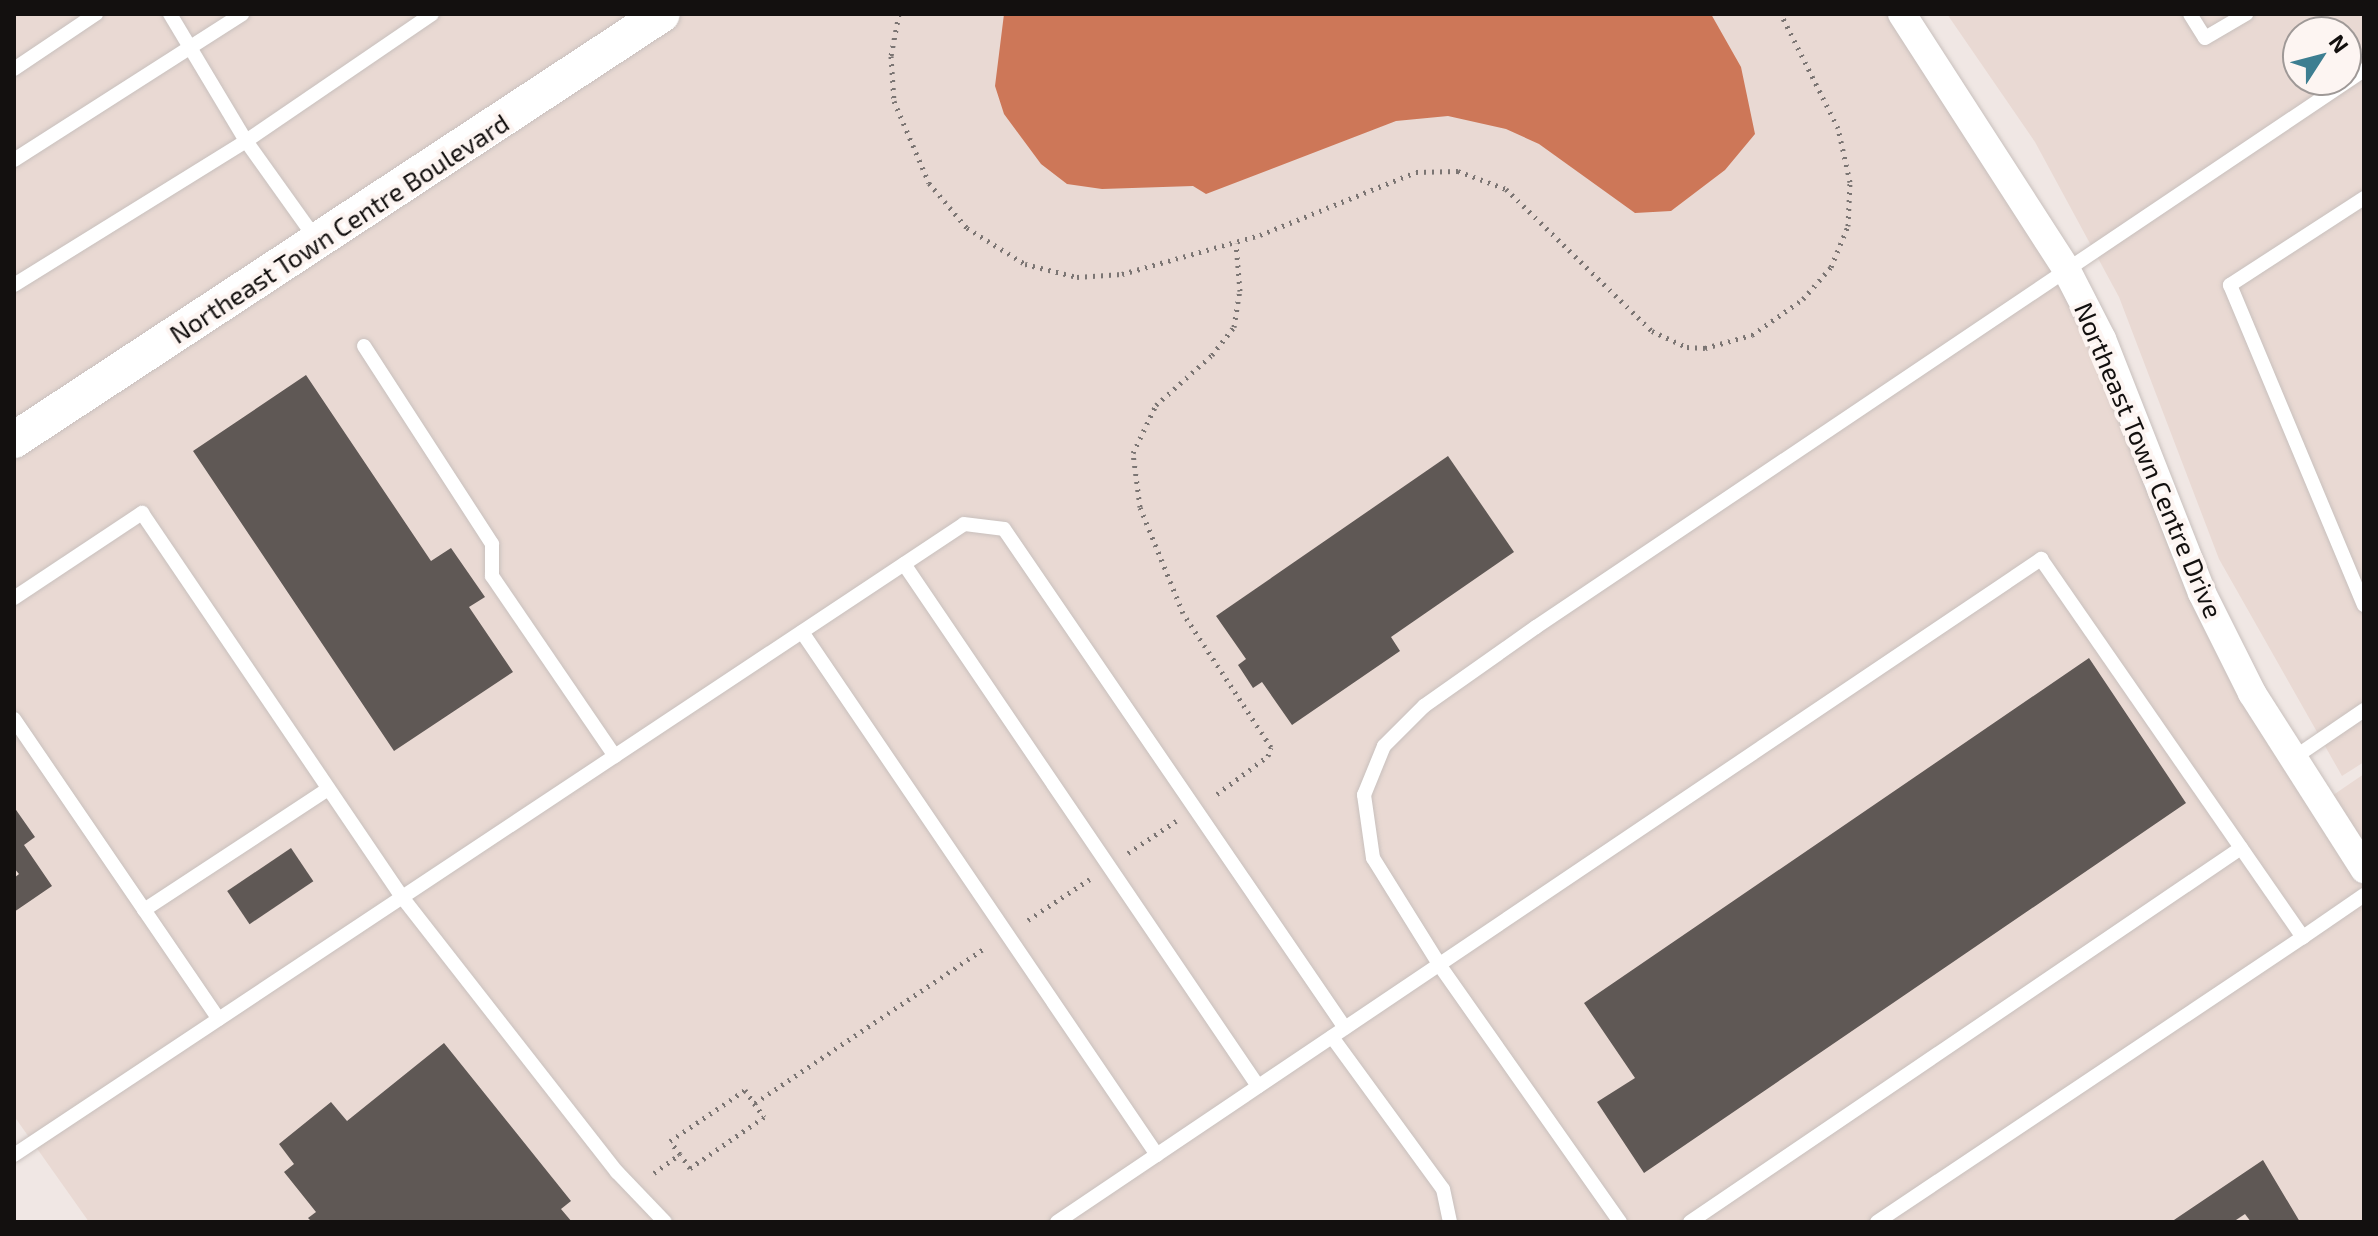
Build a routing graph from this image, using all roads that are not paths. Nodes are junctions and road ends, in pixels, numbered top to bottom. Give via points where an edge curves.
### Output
1 (96, 14) edge
2 (170, 14) edge
3 (242, 14) edge
4 (432, 14) edge
5 (662, 14) edge
6 (1902, 14) edge
7 (2190, 14) edge
8 (2246, 14) edge
9 (191, 48) junction
10 (14, 69) edge
11 (2364, 70) edge
12 (246, 141) junction
13 (14, 160) edge
14 (2364, 198) edge
15 (318, 242) junction
16 (2065, 267) junction
17 (14, 285) edge
18 (364, 346) dead end
19 (14, 440) edge
20 (904, 564) junction
21 (14, 598) edge
22 (2364, 605) edge
23 (802, 632) junction
24 (2364, 710) edge
25 (14, 719) edge
26 (615, 756) junction
27 (2292, 759) junction
28 (328, 789) junction
29 (2241, 848) junction
30 (2364, 869) edge
31 (2364, 895) edge
32 (402, 897) junction
33 (144, 910) junction
34 (2303, 937) junction
35 (1439, 964) junction
36 (219, 1019) junction
37 (1338, 1032) junction
38 (1258, 1086) junction
39 (14, 1155) edge
40 (1157, 1155) junction
41 (665, 1222) edge
42 (1057, 1222) edge
43 (1450, 1222) edge
44 (1620, 1222) edge
45 (1690, 1222) edge
46 (1877, 1222) edge

1 - 10 lane
2 - 9 lane
3 - 9 lane
4 - 12 lane
5 - 15 street, Northeast Town Centre Boulevard
6 - 16 street, Northeast Town Centre Drive
7 - 8 lane via 2205,38
9 - 12 lane
9 - 13 lane
11 - 16 lane
12 - 15 lane
12 - 17 lane
14 - 22 lane via 2230,285
15 - 19 street, Northeast Town Centre Boulevard
16 - 27 street, Northeast Town Centre Drive via 2102,339 2202,593
16 - 35 lane via 1536,627 1424,706 1397,732 1372,768 1364,795 1364,824 1373,858
18 - 26 lane via 492,544 492,576
20 - 23 lane
20 - 37 lane via 964,524 1004,529
20 - 38 lane
21 - 28 lane via 142,513
23 - 26 lane
23 - 40 lane
24 - 27 lane
25 - 33 lane
26 - 32 lane
27 - 30 street, Northeast Town Centre Drive
28 - 32 lane
28 - 33 lane
29 - 34 lane
29 - 35 lane via 2041,559
29 - 45 lane
31 - 34 lane
32 - 36 lane
32 - 41 lane via 617,1172
33 - 36 lane
34 - 46 lane
35 - 37 lane
35 - 44 lane
36 - 39 lane
37 - 38 lane
37 - 43 lane via 1443,1189
38 - 40 lane
40 - 42 lane

